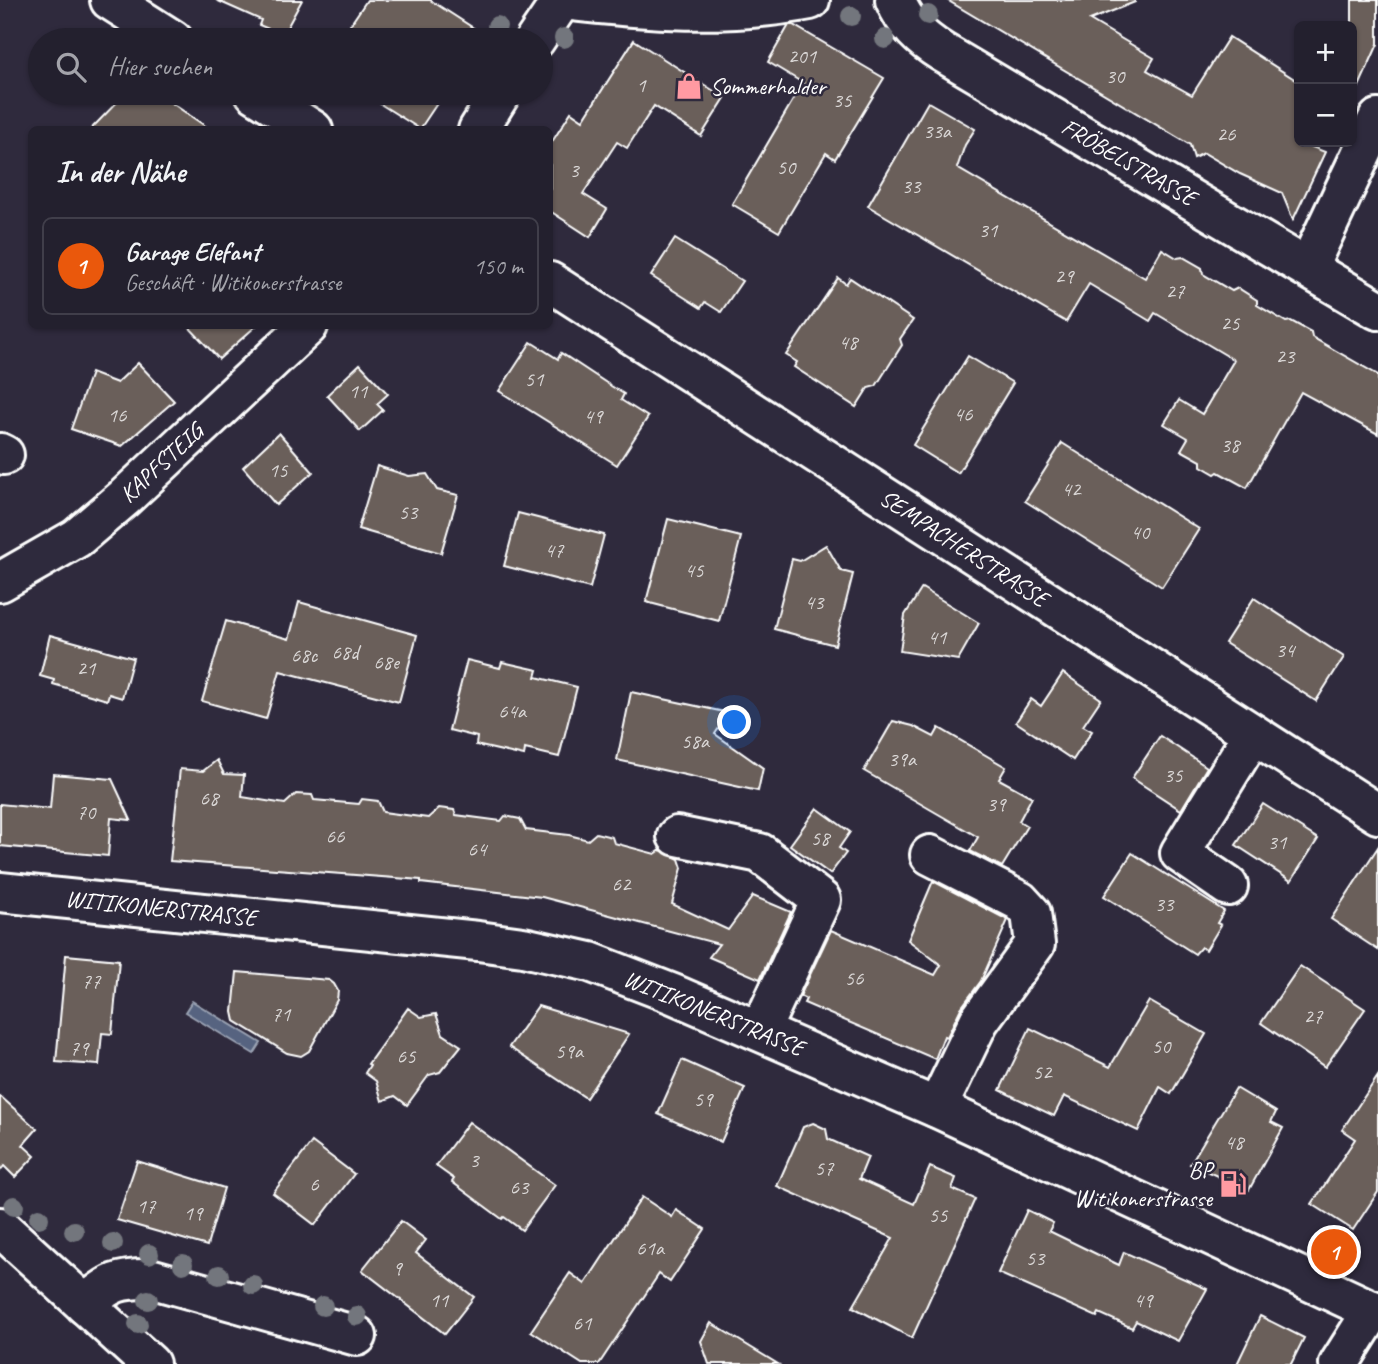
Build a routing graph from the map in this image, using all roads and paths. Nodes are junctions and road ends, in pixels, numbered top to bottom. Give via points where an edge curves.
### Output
1 (110, 0) edge
2 (562, 0) edge
3 (810, 0) edge
4 (895, 0) edge
5 (154, 28) edge
6 (543, 28) edge
7 (274, 105) edge
8 (494, 105) edge
9 (1378, 119) edge
10 (307, 126) edge
11 (480, 126) edge
12 (1308, 267) junction
13 (553, 284) edge
14 (1378, 310) edge
15 (305, 329) edge
16 (0, 582) edge
17 (1253, 734) junction
18 (1378, 814) edge
19 (677, 835) dead end
20 (930, 855) dead end
21 (1228, 886) dead end
22 (0, 891) edge
23 (760, 1031) junction
24 (937, 1108) junction
25 (0, 1227) edge
26 (85, 1305) junction
27 (1376, 1308) edge
28 (357, 1336) dead end
29 (150, 1364) edge
30 (1339, 1364) edge

1 - 5 street
2 - 3 street via 664,11 741,10
2 - 6 street
4 - 12 street, FRÖBELSTRASSE via 916,33 942,52
7 - 10 street
8 - 11 street
9 - 12 street
12 - 14 street, FRÖBELSTRASSE
13 - 17 street, SEMPACHERSTRASSE
15 - 16 street, KAPFSTEIG via 77,538
17 - 18 street, SEMPACHERSTRASSE
17 - 21 street via 1180,853
19 - 23 street via 760,853 821,900
20 - 24 street via 1020,901 1031,913 1035,944 979,1021
22 - 23 street, WITIKONERSTRASSE via 523,947 590,962
23 - 24 street, WITIKONERSTRASSE
24 - 27 street, WITIKONERSTRASSE
25 - 26 street
26 - 28 street via 115,1282 153,1279
26 - 29 street
27 - 30 street

